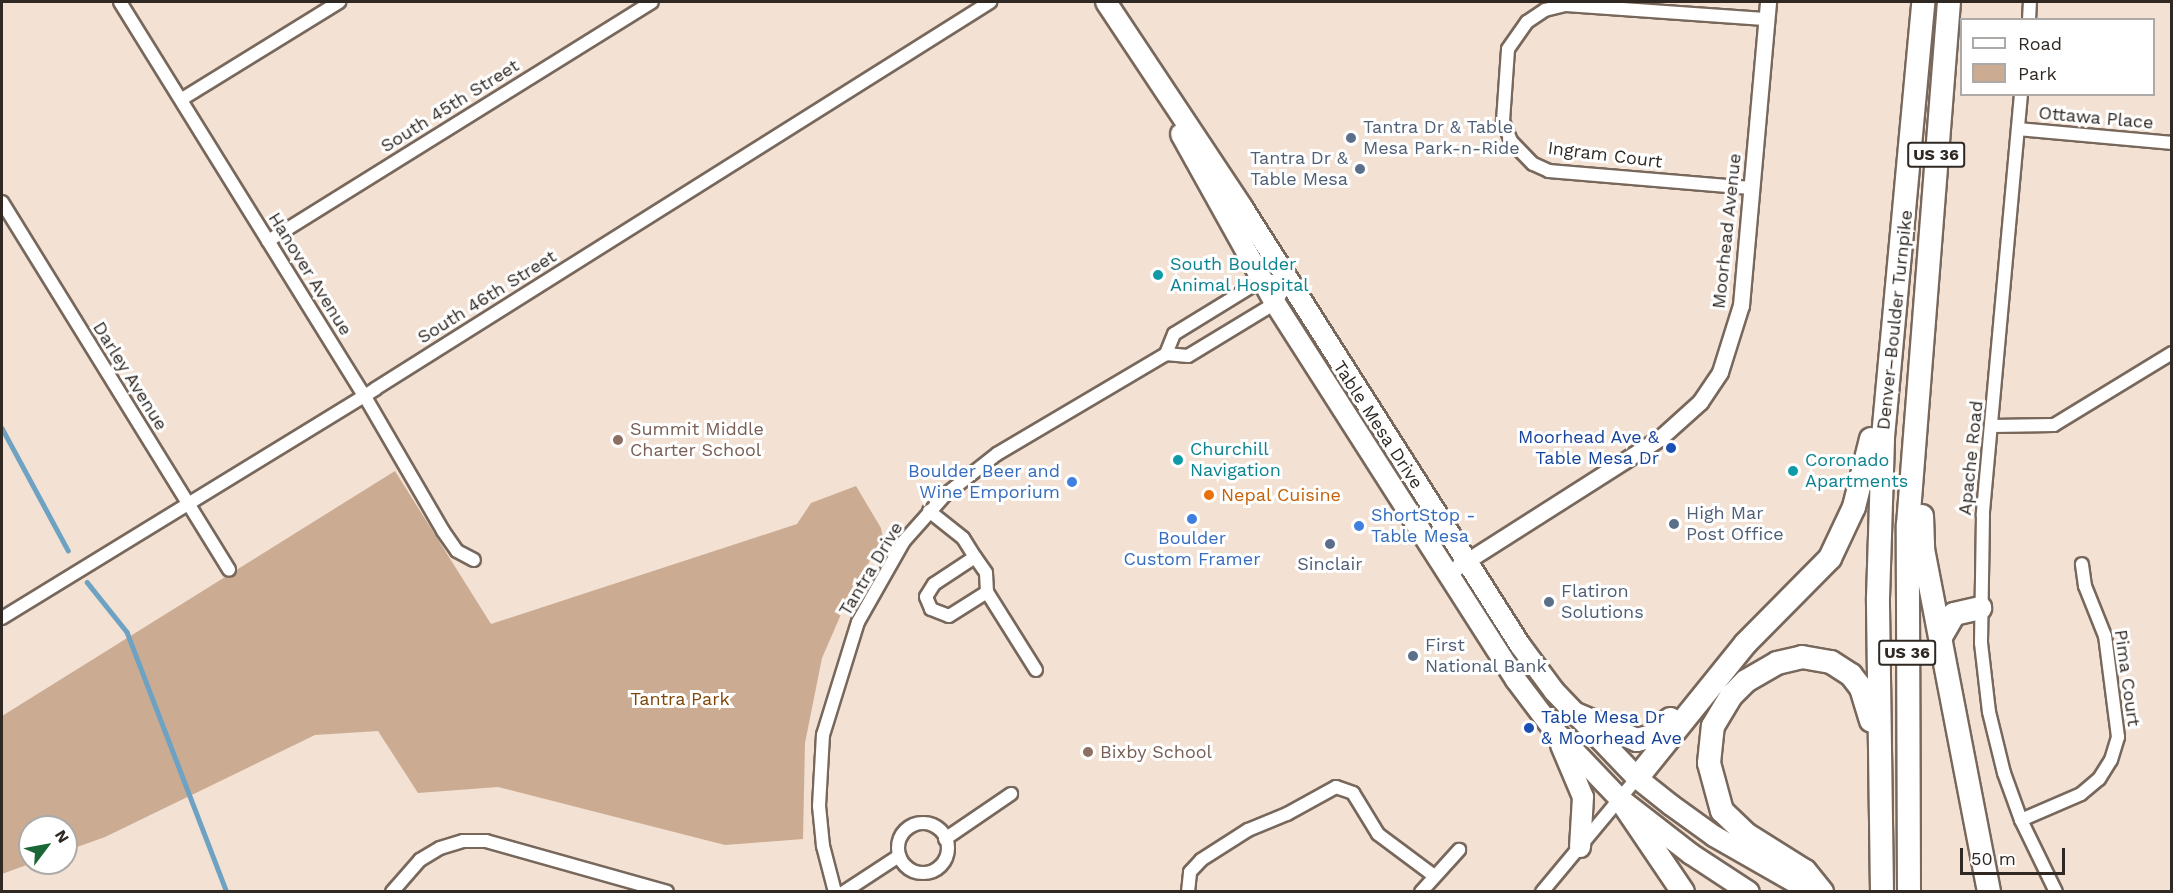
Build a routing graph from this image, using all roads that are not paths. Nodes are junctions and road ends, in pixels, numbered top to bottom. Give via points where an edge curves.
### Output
1 (120, 2) edge
2 (339, 2) edge
3 (652, 2) edge
4 (990, 2) edge
5 (1106, 2) edge
6 (1768, 2) edge
7 (1923, 2) edge
8 (1949, 2) edge
9 (2030, 2) edge
10 (2029, 18) edge
11 (1766, 19) junction
12 (1144, 61) junction
13 (2021, 96) edge
14 (182, 99) junction
15 (2018, 129) junction
16 (2172, 143) edge
17 (1751, 188) junction
18 (2, 202) edge
19 (268, 241) junction
20 (1262, 280) junction
21 (1288, 282) junction
22 (1275, 303) junction
23 (2172, 353) edge
24 (1166, 354) junction
25 (1887, 380) junction
26 (364, 395) junction
27 (1916, 416) junction
28 (1992, 426) junction
29 (187, 504) junction
30 (929, 511) junction
31 (975, 557) junction
32 (474, 560) dead end
33 (1466, 562) junction
34 (2082, 564) dead end
35 (229, 569) dead end
36 (1448, 573) junction
37 (987, 592) junction
38 (1980, 608) junction
39 (4, 613) edge
40 (1941, 635) junction
41 (1036, 670) dead end
42 (1710, 685) junction
43 (1573, 713) junction
44 (1553, 729) junction
45 (1879, 757) junction
46 (1637, 778) junction
47 (1011, 794) dead end
48 (1620, 799) junction
49 (2021, 820) junction
50 (945, 839) junction
51 (1580, 847) junction
52 (1459, 850) dead end
53 (899, 856) junction
54 (1669, 870) junction
55 (1433, 875) junction
56 (392, 891) edge
57 (667, 891) edge
58 (835, 891) edge
59 (844, 891) edge
60 (1188, 891) edge
61 (1421, 891) edge
62 (1542, 891) edge
63 (1675, 891) edge
64 (1683, 891) edge
65 (1749, 891) edge
66 (1812, 891) edge
67 (1822, 891) edge
68 (1882, 891) edge
69 (1909, 891) edge
70 (1989, 891) edge
71 (2056, 891) edge

1 - 14 street, Hanover Avenue
2 - 14 street
3 - 19 street, South 45th Street
4 - 26 street, South 46th Street
5 - 12 highway, Table Mesa Drive
6 - 11 street, Moorhead Avenue
7 - 25 highway, Denver–Boulder Turnpike / US 36
8 - 27 highway, Denver–Boulder Turnpike / US 36
9 - 10 street
11 - 17 street, Moorhead Avenue
11 - 17 street, Ingram Court via 1565,5 1545,10 1527,22 1508,49 1503,121 1511,141 1533,164 1549,171
12 - 20 highway, Table Mesa Drive via 1217,204
12 - 21 highway, Table Mesa Drive via 1226,181
13 - 15 street, Apache Road
14 - 19 street, Hanover Avenue
15 - 16 street, Ottawa Place
15 - 28 street, Apache Road
17 - 33 street, Moorhead Avenue via 1741,305 1731,346 1700,402 1660,438
18 - 29 street, Darley Avenue
19 - 26 street, Hanover Avenue
20 - 21 street
20 - 22 highway, Table Mesa Drive
20 - 24 street, Tantra Drive via 1174,334
21 - 22 street, Tantra Drive
21 - 33 highway, Table Mesa Drive
22 - 24 street, Tantra Drive via 1188,356
22 - 36 highway, Table Mesa Drive
23 - 28 street via 2054,424
24 - 30 street, Tantra Drive via 997,454
25 - 42 highway via 1873,420 1864,478 1830,558
25 - 45 highway, Denver–Boulder Turnpike / US 36 via 1878,598
26 - 29 street, South 46th Street
26 - 32 street, Hanover Avenue via 443,531 457,550
27 - 40 highway via 1922,447 1923,549
27 - 69 highway, Denver–Boulder Turnpike / US 36 via 1906,568
28 - 38 street, Apache Road via 1983,515
29 - 35 street, Darley Avenue
29 - 39 street, South 46th Street
30 - 31 street via 963,538
30 - 58 street, Tantra Drive via 904,541 858,622 832,697 823,735 819,806 823,846
31 - 37 street via 986,573
31 - 37 street via 936,582 926,600 933,611 947,616
33 - 36 street, Moorhead Avenue
33 - 43 highway, Table Mesa Drive via 1520,645
34 - 49 street, Pima Court via 2085,586 2105,636 2118,737 2111,760 2099,779 2081,794
36 - 44 highway, Table Mesa Drive via 1516,680
37 - 41 street
38 - 40 highway via 1954,614
38 - 49 street, Apache Road via 1989,712 2004,774
40 - 70 highway
42 - 43 highway via 1642,740 1630,739
42 - 46 highway
43 - 46 highway, Table Mesa Drive
44 - 48 highway, Table Mesa Drive
44 - 51 highway via 1583,797
45 - 67 highway via 1861,688 1841,668 1819,659 1790,659 1758,673 1731,696 1713,726 1708,763 1722,811 1746,834 1805,871
45 - 68 highway, Denver–Boulder Turnpike / US 36
46 - 48 street
46 - 66 highway, Table Mesa Drive via 1714,836
47 - 50 street
48 - 51 street
48 - 54 highway
48 - 65 highway, Table Mesa Drive via 1691,854
49 - 71 street, Apache Road
50 - 53 street via 936,827 916,824 901,837
50 - 53 street via 944,860 931,871 910,869
51 - 62 street
52 - 55 street
53 - 59 street
54 - 63 highway
54 - 64 highway
55 - 60 street via 1378,834 1353,793 1336,787 1248,830 1201,860 1190,872
55 - 61 street
56 - 57 street via 420,860 440,848 463,841 486,841

